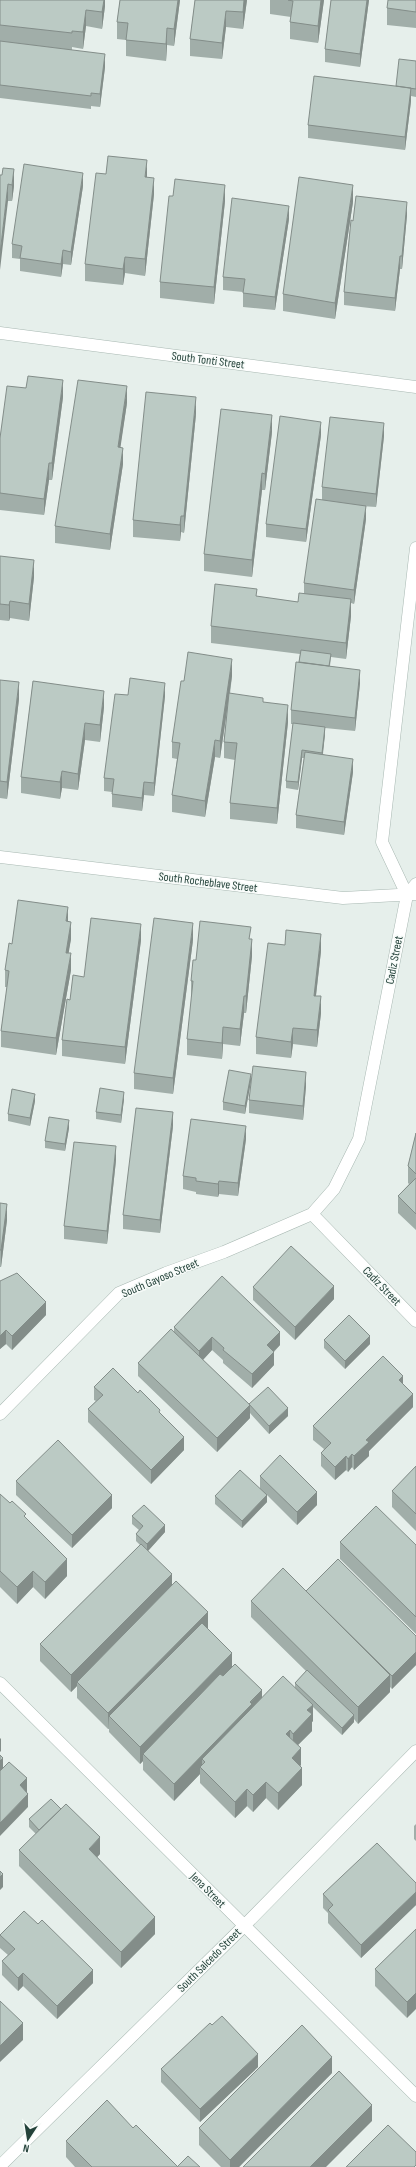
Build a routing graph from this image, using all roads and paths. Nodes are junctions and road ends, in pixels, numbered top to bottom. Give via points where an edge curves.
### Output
1 (0, 333) edge
2 (416, 387) edge
3 (416, 548) edge
4 (0, 857) edge
5 (416, 884) edge
6 (411, 895) edge
7 (312, 1214) junction
8 (416, 1321) edge
9 (0, 1414) edge
10 (0, 1683) edge
11 (416, 1751) edge
12 (244, 1926) junction
13 (416, 2096) edge
14 (0, 2166) edge

1 - 2 street, South Tonti Street
3 - 6 street via 382,842
4 - 6 street, South Rocheblave Street via 343,898
5 - 6 street
6 - 7 street, Cadiz Street via 359,1139 334,1190
7 - 8 street, Cadiz Street
7 - 9 street, South Gayoso Street via 119,1293
10 - 12 street, Jena Street
11 - 12 street, South Salcedo Street
12 - 13 street, Jena Street
12 - 14 street, South Salcedo Street

